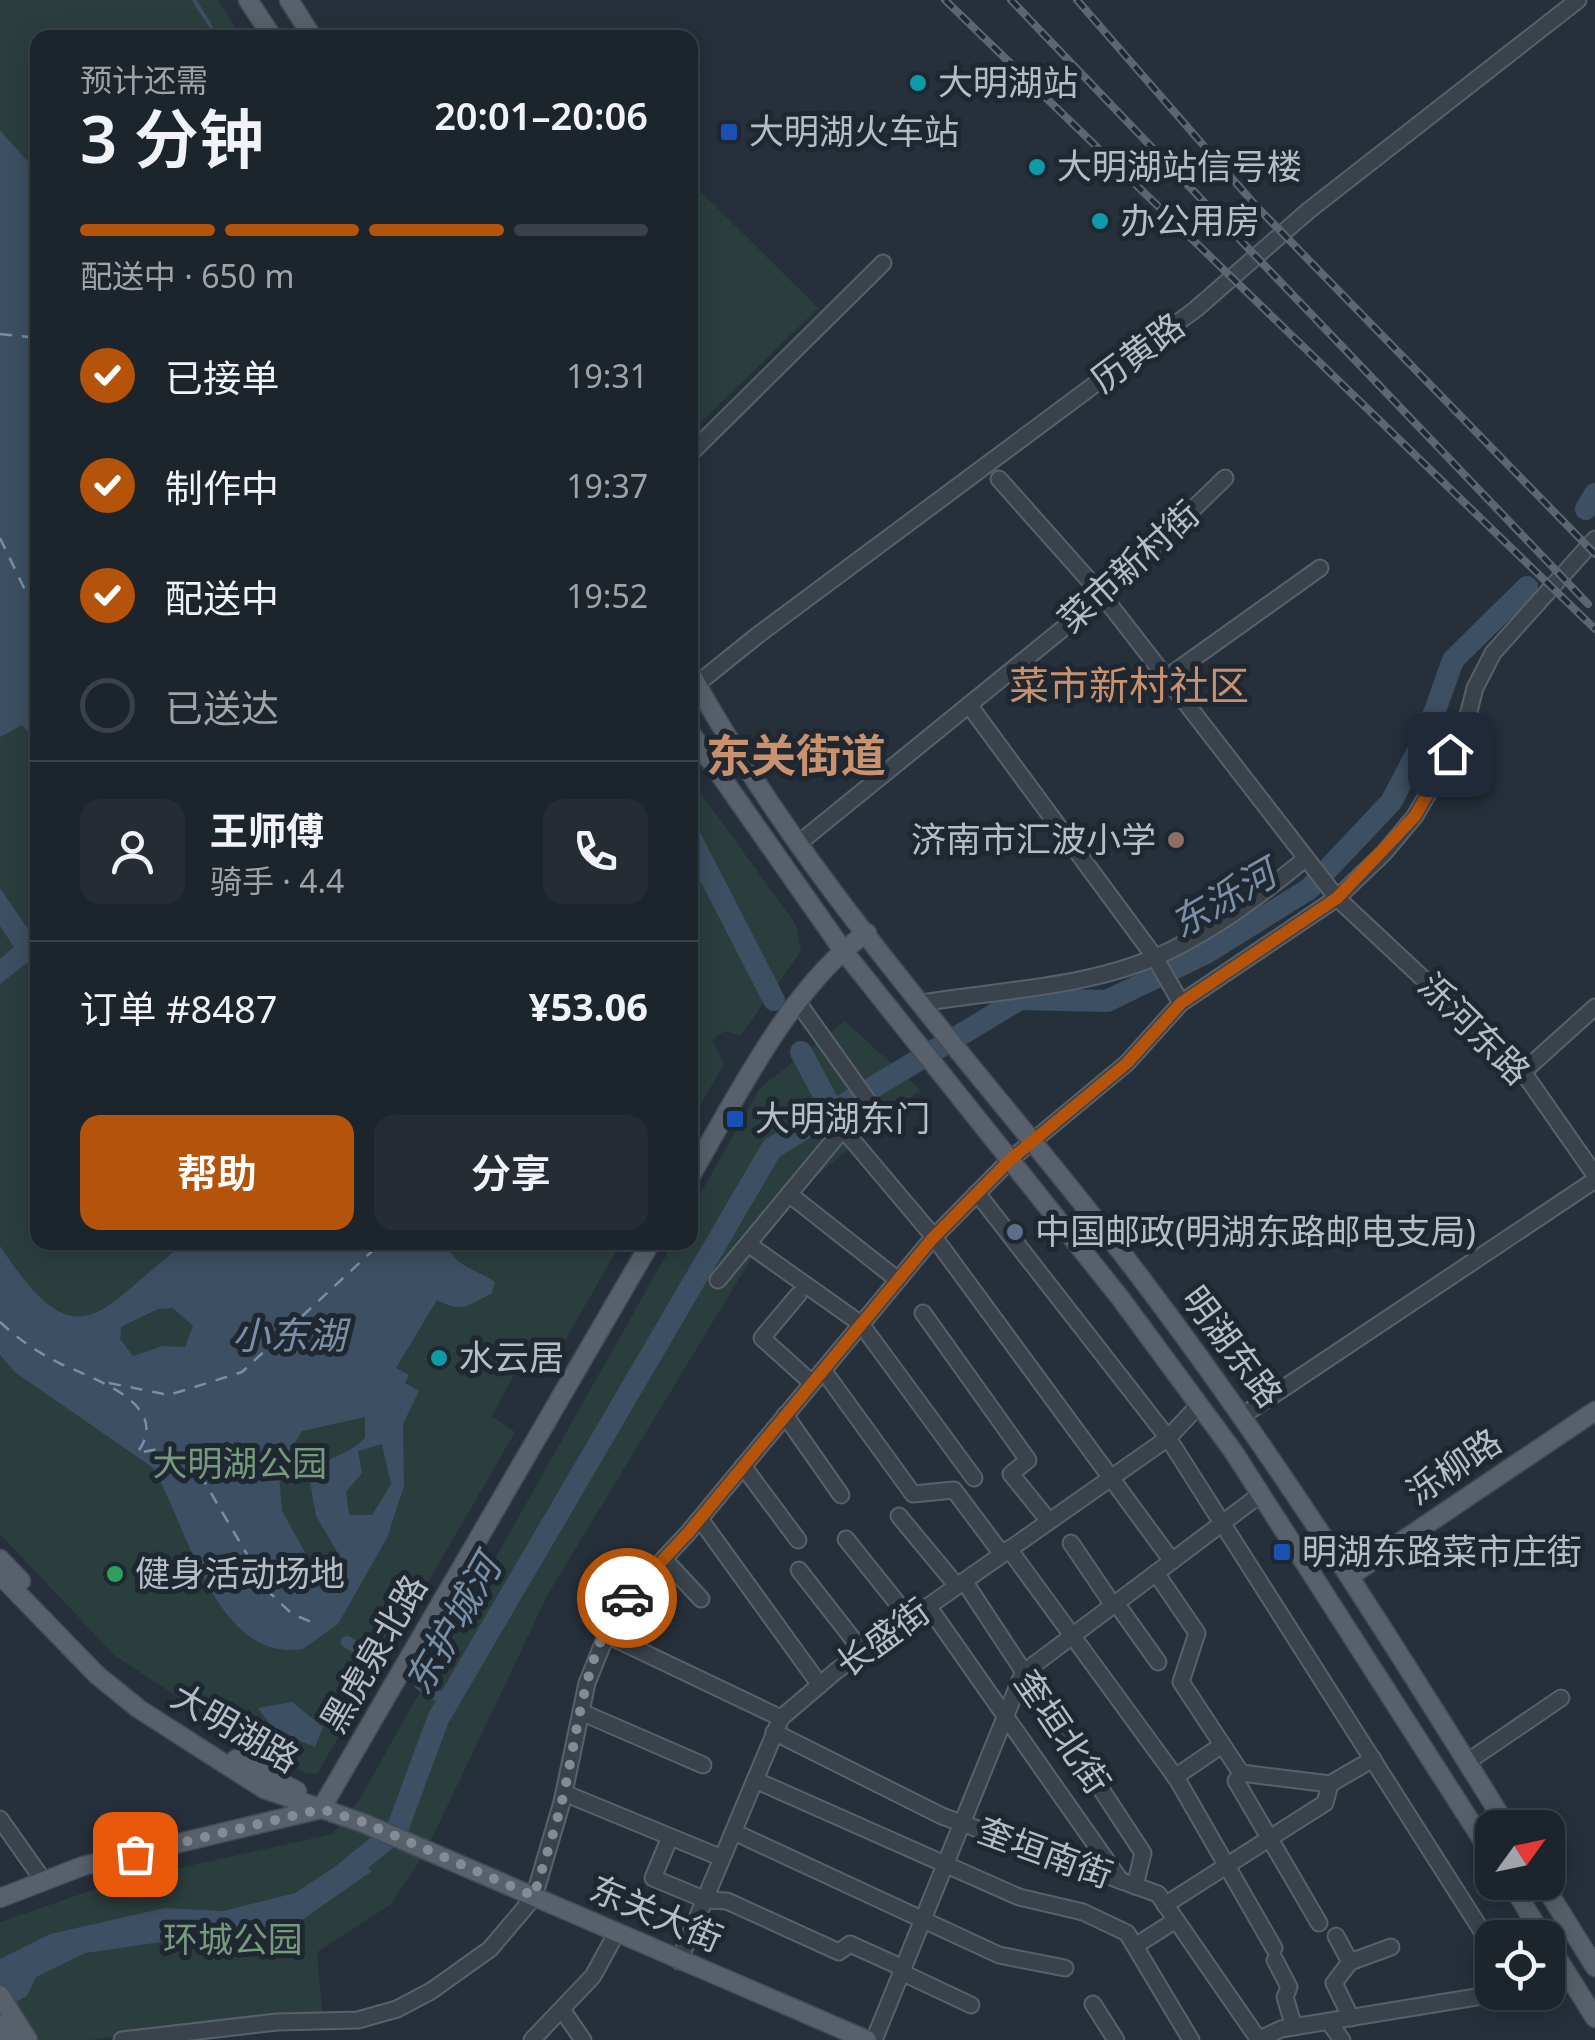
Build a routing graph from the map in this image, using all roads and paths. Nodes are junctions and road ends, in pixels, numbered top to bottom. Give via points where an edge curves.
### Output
1 (248, 0) edge
2 (289, 0) edge
3 (1578, 0) edge
4 (267, 30) edge
5 (308, 30) edge
6 (882, 263) dead end
7 (698, 446) edge
8 (1225, 478) dead end
9 (999, 479) dead end
10 (1595, 539) edge
11 (1320, 568) dead end
12 (1102, 596) junction
13 (1166, 678) junction
14 (698, 680) edge
15 (698, 693) edge
16 (968, 705) junction
17 (698, 743) edge
18 (799, 843) junction
19 (1309, 864) junction
20 (1337, 898) junction
21 (866, 933) junction
22 (842, 949) junction
23 (1156, 959) junction
24 (1178, 998) junction
25 (922, 1003) junction
26 (799, 1004) junction
27 (1595, 1006) edge
28 (1523, 1072) junction
29 (878, 1115) dead end
30 (1032, 1142) junction
31 (1010, 1160) junction
32 (698, 1163) edge
33 (1595, 1177) edge
34 (977, 1193) junction
35 (789, 1194) junction
36 (934, 1237) junction
37 (748, 1244) junction
38 (646, 1250) edge
39 (718, 1280) dead end
40 (898, 1280) junction
41 (798, 1296) dead end
42 (923, 1314) dead end
43 (861, 1324) junction
44 (817, 1377) junction
45 (1199, 1405) junction
46 (1595, 1411) edge
47 (785, 1416) junction
48 (1242, 1416) junction
49 (1168, 1438) junction
50 (743, 1466) junction
51 (1113, 1476) junction
52 (974, 1478) dead end
53 (1261, 1494) junction
54 (841, 1495) dead end
55 (899, 1516) dead end
56 (700, 1518) junction
57 (1049, 1522) junction
58 (1222, 1523) junction
59 (846, 1539) dead end
60 (798, 1540) dead end
61 (1071, 1544) dead end
62 (1006, 1552) junction
63 (0, 1559) edge
64 (664, 1559) junction
65 (1172, 1560) junction
66 (799, 1570) dead end
67 (1156, 1573) junction
68 (0, 1576) edge
69 (1350, 1576) junction
70 (960, 1583) junction
71 (701, 1599) dead end
72 (1114, 1604) junction
73 (928, 1606) junction
74 (910, 1618) junction
75 (606, 1635) junction
76 (1073, 1636) junction
77 (863, 1652) junction
78 (1158, 1662) dead end
79 (1023, 1673) junction
80 (820, 1684) junction
81 (1561, 1698) dead end
82 (581, 1712) junction
83 (1006, 1716) junction
84 (778, 1725) junction
85 (1222, 1745) junction
86 (1373, 1759) junction
87 (1467, 1762) junction
88 (702, 1765) dead end
89 (1240, 1773) junction
90 (1175, 1777) junction
91 (755, 1780) junction
92 (1330, 1784) junction
93 (564, 1793) junction
94 (321, 1809) junction
95 (1497, 1810) edge
96 (0, 1819) edge
97 (962, 1823) junction
98 (1475, 1828) edge
99 (734, 1832) junction
100 (670, 1837) junction
101 (1269, 1839) junction
102 (722, 1858) junction
103 (945, 1864) junction
104 (1227, 1866) junction
105 (43, 1880) junction
106 (1128, 1883) junction
107 (534, 1896) junction
108 (0, 1898) edge
109 (706, 1900) junction
110 (1553, 1900) edge
111 (1165, 1905) junction
112 (1176, 1920) junction
113 (1475, 1920) edge
114 (922, 1922) junction
115 (1319, 1923) dead end
116 (617, 1932) junction
117 (1336, 1936) dead end
118 (1135, 1946) junction
119 (1391, 1947) dead end
120 (679, 1962) junction
121 (1350, 1962) junction
122 (1595, 1967) edge
123 (1065, 1968) dead end
124 (902, 1970) junction
125 (1565, 1971) edge
126 (1572, 1982) junction
127 (1565, 1983) edge
128 (0, 1995) edge
129 (1475, 1997) edge
130 (1092, 2004) dead end
131 (971, 2005) dead end
132 (562, 2011) junction
133 (1351, 2018) junction
134 (1595, 2018) edge
135 (1329, 2022) junction
136 (0, 2024) edge
137 (1294, 2028) junction
138 (10, 2040) edge
139 (28, 2040) edge
140 (122, 2040) edge
141 (532, 2040) edge
142 (583, 2040) edge
143 (870, 2040) edge
144 (1116, 2040) edge
145 (1191, 2040) edge
146 (1258, 2040) edge
147 (1342, 2040) edge

1 - 4 main road
2 - 5 main road
3 - 14 street, 历黄路 via 1308,210 1196,309
6 - 7 street
8 - 12 street, 菜市新村街
9 - 12 street, 泺河东路
10 - 20 street via 1493,653 1474,688 1464,731 1415,816
11 - 13 street
12 - 13 street, 泺河东路
12 - 16 street, 菜市新村街
13 - 19 street, 泺河东路
15 - 18 main road, 明湖东路
16 - 18 street, 菜市新村街
16 - 23 street
17 - 22 main road, 明湖东路
18 - 21 main road, 明湖东路
19 - 20 street, 泺河东路
19 - 23 street
20 - 24 street
20 - 28 street, 泺河东路
21 - 22 main road
21 - 25 main road, 明湖东路
22 - 26 main road
22 - 31 main road, 明湖东路
23 - 24 street
23 - 25 street
24 - 30 street via 1127,1063
25 - 30 main road, 明湖东路
26 - 29 street
26 - 32 main road
27 - 28 street
28 - 33 street, 泺河东路
30 - 31 street
30 - 48 main road, 明湖东路
31 - 34 street
31 - 45 main road, 明湖东路
33 - 48 street
34 - 36 street
34 - 49 street
35 - 36 street via 844,1129
35 - 37 street
35 - 40 street
36 - 40 street
36 - 51 street
37 - 39 street
37 - 43 street
38 - 94 main road, 黑虎泉北路
40 - 43 street
41 - 44 street via 762,1338
42 - 57 street via 1028,1460 1011,1474
43 - 44 street
43 - 52 street
44 - 47 street
44 - 62 street via 912,1494 954,1490
45 - 49 street, 长盛街
45 - 53 main road, 明湖东路
46 - 69 main road, 泺柳路
47 - 50 street
47 - 54 street
48 - 69 main road, 明湖东路
49 - 51 street, 长盛街
49 - 58 street
50 - 56 street
50 - 60 street
51 - 57 street, 长盛街
51 - 65 street
53 - 58 street
53 - 98 main road, 明湖东路
55 - 70 street, 奎垣北街
56 - 64 street
56 - 80 street
57 - 62 street, 长盛街
58 - 65 street
58 - 86 street
59 - 74 street
61 - 72 street
62 - 70 street, 长盛街
62 - 76 street
63 - 94 main road, 大明湖路 via 137,1694
64 - 71 street
64 - 75 street via 617,1609
65 - 67 street
66 - 77 street
67 - 72 street
67 - 85 street via 1197,1633 1180,1682
68 - 94 main road, 大明湖路 via 97,1675 159,1725 264,1789
69 - 87 main road, 明湖东路
70 - 73 street, 长盛街
70 - 79 street, 奎垣北街
72 - 76 street
72 - 78 street
73 - 74 street, 长盛街
73 - 83 street
74 - 77 street, 长盛街
75 - 82 street
75 - 84 street, 奎垣南街
76 - 79 street
76 - 90 street
77 - 80 street, 长盛街
79 - 83 street
79 - 106 street, 奎垣北街 via 1143,1853
80 - 84 street, 长盛街
81 - 87 street
82 - 88 street
82 - 93 street
83 - 97 street
83 - 106 street
84 - 91 street, 长盛街
84 - 97 street, 奎垣南街
85 - 89 street
85 - 90 street
86 - 92 street
86 - 113 street
87 - 95 main road, 明湖东路
89 - 92 street
89 - 101 street via 1236,1781
90 - 104 street
91 - 99 street, 长盛街
91 - 103 street
92 - 101 street via 1325,1804
93 - 100 street
93 - 107 street
94 - 105 main road
94 - 107 main road, 东关大街
96 - 105 street
97 - 103 street
97 - 106 street, 奎垣南街
99 - 102 street, 长盛街
99 - 114 street
100 - 102 street
100 - 109 street via 652,1878
101 - 104 street
101 - 115 street
102 - 109 street, 长盛街
103 - 114 street
103 - 118 street via 1020,1897 1083,1912 1127,1932
104 - 111 street
104 - 137 street via 1289,1987 1285,1997
105 - 108 main road
106 - 111 street, 奎垣南街 via 1158,1894
107 - 116 main road, 东关大街
107 - 140 street via 490,1948 397,2009 358,2020
109 - 120 street, 长盛街
109 - 124 street via 728,1901 839,1952 850,1944
110 - 122 main road
111 - 112 street, 奎垣南街
112 - 118 street
112 - 146 street, 奎垣南街
114 - 123 street via 999,1955
114 - 124 street
116 - 120 main road, 东关大街
116 - 132 street via 593,1976
117 - 121 street
118 - 145 street
119 - 121 street
120 - 143 main road, 东关大街
121 - 133 street via 1334,1983
124 - 131 street
124 - 143 street
125 - 126 main road
126 - 127 street
126 - 134 main road
128 - 139 main road
129 - 133 street
130 - 144 street
132 - 141 street
132 - 142 street
133 - 135 street
135 - 137 street
135 - 147 street
136 - 138 main road
137 - 146 street

